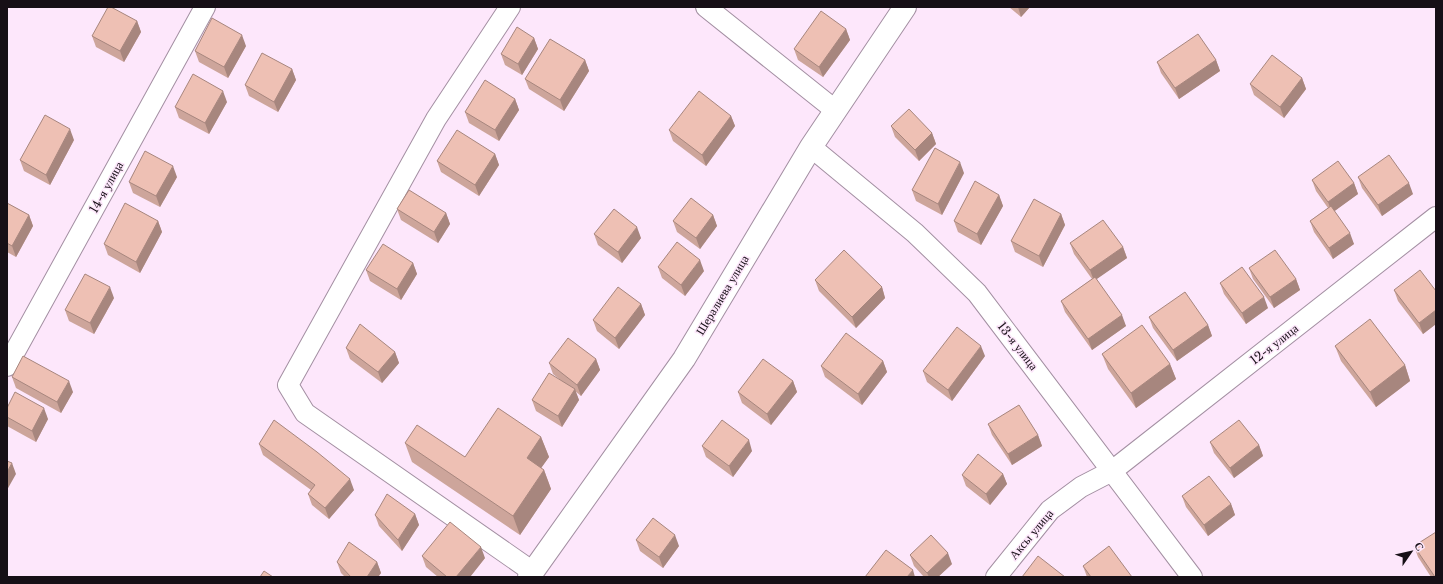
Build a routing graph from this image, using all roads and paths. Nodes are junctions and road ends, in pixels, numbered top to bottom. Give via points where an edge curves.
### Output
1 (205, 7) edge
2 (510, 7) edge
3 (706, 7) edge
4 (905, 7) edge
5 (835, 110) junction
6 (811, 147) junction
7 (1436, 217) edge
8 (7, 366) edge
9 (1112, 471) junction
10 (531, 574) edge
11 (996, 577) edge
12 (1192, 577) edge

1 - 8 street, 14-я улица
2 - 10 street via 436,119 288,385 305,413
3 - 5 street
4 - 5 street, Шералиева улица
5 - 6 street, Шералиева улица
6 - 9 street, 13-я улица via 915,232 977,292
6 - 10 street, Шералиева улица via 684,359
7 - 9 street, 12-я улица
9 - 11 street, Аксы улица via 1081,487 1050,510
9 - 12 street, 13-я улица

